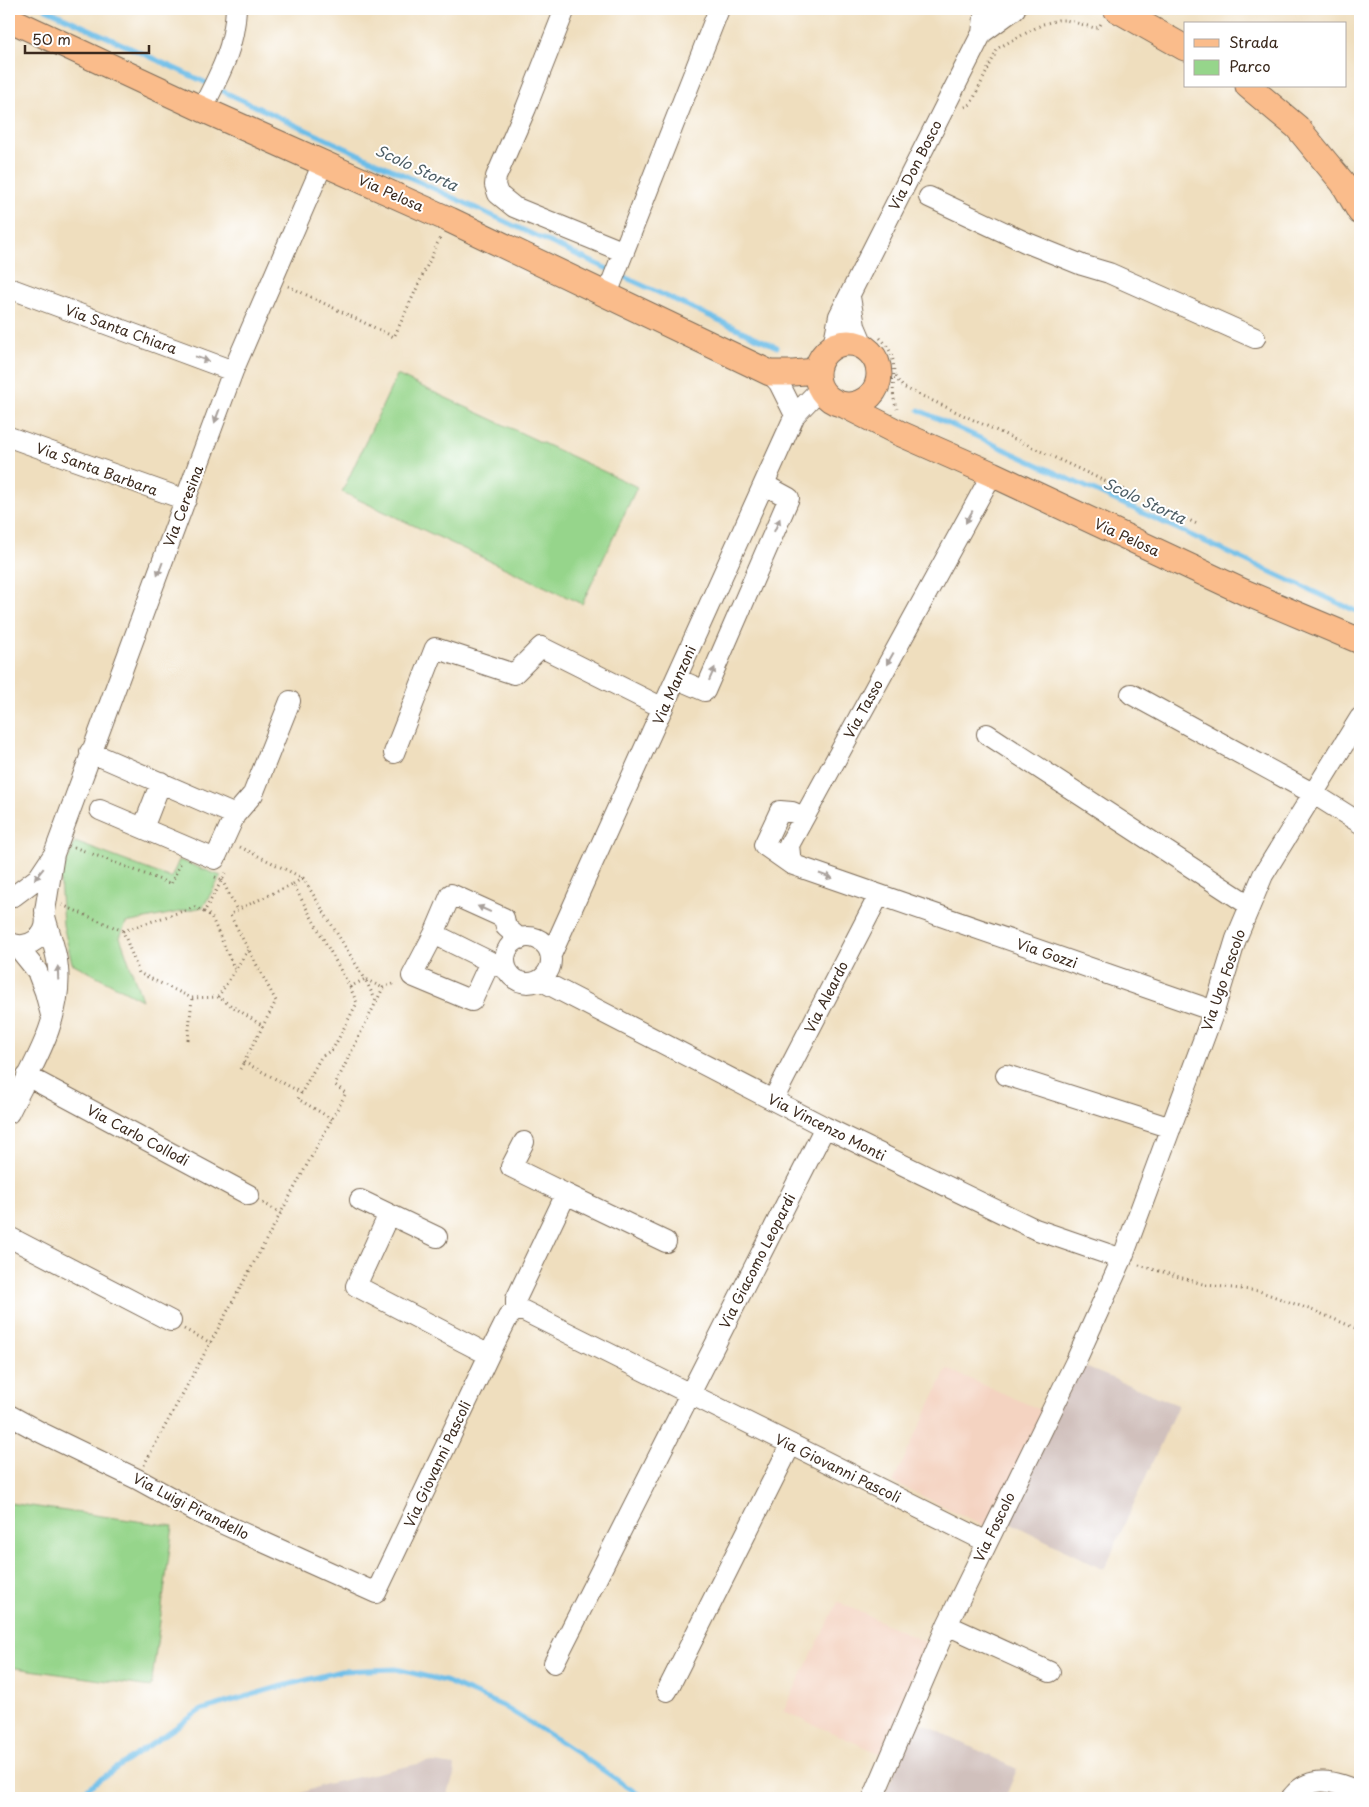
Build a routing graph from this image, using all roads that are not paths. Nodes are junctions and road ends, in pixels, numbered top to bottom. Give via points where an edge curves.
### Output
1 (236, 9) edge
2 (565, 9) edge
3 (719, 9) edge
4 (985, 9) edge
5 (1015, 9) edge
6 (1110, 13) edge
7 (9, 19) edge
8 (982, 33) junction
9 (1184, 48) edge
10 (1250, 88) edge
11 (211, 92) junction
12 (323, 163) junction
13 (915, 166) junction
14 (929, 197) junction
15 (896, 203) junction
16 (1360, 212) edge
17 (615, 273) junction
18 (9, 288) edge
19 (850, 297) junction
20 (1255, 338) dead end
21 (869, 340) junction
22 (833, 346) junction
23 (233, 371) junction
24 (770, 373) junction
25 (818, 380) junction
26 (885, 382) junction
27 (846, 406) junction
28 (795, 415) junction
29 (897, 432) junction
30 (9, 437) edge
31 (992, 474) junction
32 (764, 485) junction
33 (186, 500) junction
34 (1360, 641) edge
35 (677, 679) junction
36 (1131, 694) dead end
37 (290, 701) dead end
38 (663, 708) junction
39 (1360, 718) edge
40 (987, 734) dead end
41 (90, 752) junction
42 (394, 753) dead end
43 (161, 782) junction
44 (1314, 794) junction
45 (100, 810) dead end
46 (235, 814) junction
47 (1360, 823) edge
48 (143, 828) junction
49 (56, 847) junction
50 (879, 895) junction
51 (11, 897) edge
52 (1249, 905) junction
53 (46, 909) junction
54 (563, 929) junction
55 (434, 934) junction
56 (526, 938) junction
57 (13, 944) edge
58 (551, 955) junction
59 (499, 966) junction
60 (540, 980) junction
61 (1214, 1011) junction
62 (52, 1022) junction
63 (1006, 1075) dead end
64 (27, 1076) junction
65 (774, 1100) junction
66 (9, 1113) edge
67 (825, 1127) junction
68 (1171, 1128) junction
69 (524, 1142) dead end
70 (566, 1194) junction
71 (249, 1195) dead end
72 (360, 1200) dead end
73 (389, 1214) junction
74 (9, 1237) edge
75 (437, 1237) dead end
76 (666, 1242) dead end
77 (1122, 1259) junction
78 (516, 1310) junction
79 (171, 1321) road end
80 (489, 1355) junction
81 (689, 1394) junction
82 (9, 1415) edge
83 (791, 1444) junction
84 (987, 1542) junction
85 (376, 1593) joint
86 (947, 1625) junction
87 (554, 1663) dead end
88 (1050, 1672) dead end
89 (668, 1691) dead end
90 (1360, 1792) edge
91 (872, 1798) edge
92 (1291, 1798) edge

1 - 11 street via 235,31 224,66
2 - 17 street via 495,185 498,194 514,207
3 - 17 street
4 - 8 street, Via Don Bosco
5 - 8 street, Via Don Bosco
6 - 9 main road
7 - 11 main road, Via Pelosa
8 - 13 street, Via Don Bosco
10 - 16 main road via 1297,127 1343,183
11 - 12 main road, Via Pelosa
12 - 17 main road, Via Pelosa via 450,220
12 - 23 street, Via Ceresina
13 - 14 street via 917,180
13 - 15 street, Via Don Bosco
14 - 15 street
14 - 20 street via 1025,242 1109,273
15 - 19 street, Via Don Bosco
17 - 24 main road, Via Pelosa
18 -> 23 street, Via Santa Chiara
19 - 21 street via 855,326
19 - 22 street, Via Don Bosco via 839,316
21 - 22 main road
21 - 26 main road via 879,378
22 - 25 main road via 819,361
23 -> 33 street, Via Ceresina
24 - 25 main road via 792,373
24 - 28 street via 780,384
25 - 27 main road via 826,398
25 - 28 street, Via Manzoni
26 - 27 main road via 864,401
26 - 29 main road via 880,399
27 - 29 main road, Via Pelosa
28 - 32 street, Via Manzoni
29 - 31 main road, Via Pelosa
30 - 33 street, Via Santa Barbara
31 - 34 main road, Via Pelosa via 1244,592
31 -> 50 street, Via Tasso via 789,845 791,864
32 - 35 street, Via Manzoni
35 -> 32 street via 705,691 789,498
33 -> 41 street, Via Ceresina
35 - 38 street, Via Manzoni
36 - 44 street
37 - 46 street via 253,794
38 - 42 street via 541,647 514,674 435,648
38 - 54 street, Via Manzoni
39 - 44 street, Via Ugo Foscolo
40 - 52 street
41 - 43 street
41 - 49 street, Via Ceresina
43 - 46 street
43 - 48 street
44 - 47 street
44 - 52 street, Via Ugo Foscolo via 1263,875
45 - 48 street
46 - 48 street via 215,859
49 -> 51 street, Via Ceresina via 38,878
49 - 53 street, Via Ceresina
50 - 61 street, Via Gozzi
50 - 65 street, Via Aleardo
51 - 53 street, Via Ceresina via 23,895 32,898
52 - 61 street, Via Ugo Foscolo
53 - 57 street, Via Ceresina via 45,928 39,938 25,945
62 -> 53 street, Via Ceresina via 58,993 58,967
54 - 56 street
54 - 58 street, Via Manzoni
56 -> 55 street via 506,927 504,918 451,894
55 - 59 street
55 - 59 street via 412,976 472,1001
56 - 58 street via 544,944
56 - 59 street via 513,943
57 - 62 street, Via Ceresina via 36,971
58 - 60 street via 549,970
59 - 60 street via 518,981
60 - 65 street, Via Vincenzo Monti
61 - 68 street, Via Ugo Foscolo
62 - 64 street, Via Ceresina
63 - 68 street
64 - 66 street, Via Ceresina
64 - 71 street, Via Carlo Collodi
65 - 67 street, Via Vincenzo Monti
67 - 77 street, Via Vincenzo Monti via 1035,1229
67 - 81 street, Via Giacomo Leopardi
68 - 77 street, Via Ugo Foscolo
69 - 70 street via 511,1167
70 - 76 street
70 - 78 street, Via Giovanni Pascoli via 516,1299
72 - 73 street
73 - 75 street
73 - 80 street via 356,1286
74 - 79 street
77 - 84 street, Via Foscolo
78 - 80 street, Via Giovanni Pascoli via 508,1317
78 - 81 street, Via Giovanni Pascoli via 524,1311
80 - 85 street, Via Giovanni Pascoli
81 - 83 street, Via Giovanni Pascoli
81 - 87 street
82 - 85 street, Via Luigi Pirandello via 199,1513
83 - 84 street, Via Giovanni Pascoli
83 - 89 street
84 - 86 street, Via Foscolo
86 - 88 street
86 - 91 street, Via Foscolo
90 - 92 street via 1325,1780 1302,1788

